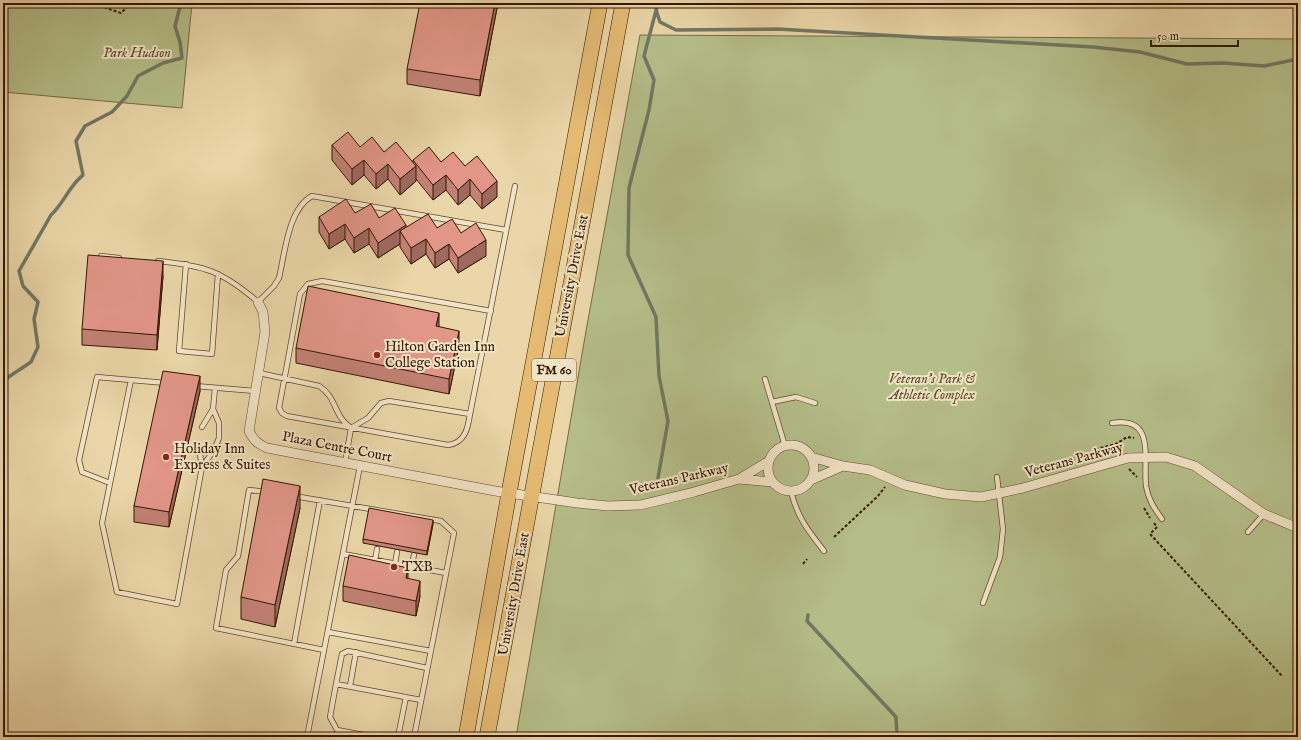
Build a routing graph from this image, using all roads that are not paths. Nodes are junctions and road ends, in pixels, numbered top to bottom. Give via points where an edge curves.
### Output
1 (600, 3) edge
2 (623, 3) edge
3 (515, 186) dead end
4 (506, 230) junction
5 (101, 256) edge
6 (124, 258) edge
7 (155, 261) edge
8 (186, 264) junction
9 (218, 274) junction
10 (258, 302) junction
11 (491, 312) junction
12 (258, 373) junction
13 (285, 379) junction
14 (765, 379) dead end
15 (130, 380) junction
16 (169, 383) edge
17 (192, 386) edge
18 (215, 388) junction
19 (255, 392) junction
20 (772, 402) junction
21 (815, 403) dead end
22 (213, 409) junction
23 (470, 414) junction
24 (1112, 423) dead end
25 (202, 427) dead end
26 (351, 428) junction
27 (785, 446) junction
28 (198, 448) dead end
29 (811, 457) junction
30 (1146, 457) junction
31 (769, 461) junction
32 (345, 462) junction
33 (360, 466) junction
34 (843, 466) junction
35 (202, 467) junction
36 (997, 477) dead end
37 (739, 479) junction
38 (811, 480) junction
39 (772, 482) junction
40 (110, 483) junction
41 (791, 492) junction
42 (273, 493) edge
43 (509, 493) junction
44 (998, 495) junction
45 (289, 496) edge
46 (531, 496) junction
47 (320, 500) junction
48 (352, 505) junction
49 (1264, 514) junction
50 (1162, 519) dead end
51 (1298, 528) edge
52 (1248, 532) dead end
53 (378, 549) dead end
54 (824, 551) dead end
55 (397, 552) dead end
56 (343, 554) junction
57 (414, 555) dead end
58 (375, 560) junction
59 (395, 564) junction
60 (411, 567) junction
61 (446, 573) junction
62 (983, 602) dead end
63 (328, 632) junction
64 (294, 644) junction
65 (324, 650) junction
66 (431, 651) junction
67 (356, 652) junction
68 (427, 668) junction
69 (336, 684) junction
70 (350, 686) junction
71 (406, 697) junction
72 (421, 700) junction
73 (307, 737) edge
74 (374, 737) edge
75 (398, 737) edge
76 (414, 737) edge
77 (466, 737) edge
78 (487, 737) edge

1 - 43 main road, University Drive East / FM 60
2 - 46 main road, University Drive East / FM 60
3 - 4 lane
4 - 10 lane via 312,196 302,204 292,220 279,278
4 - 11 lane
5 - 6 lane
7 - 8 lane
8 - 9 lane via 204,267
8 - 9 lane via 179,351 212,354
9 - 10 lane via 235,282
10 - 12 street, Plaza Centre Court via 263,312 265,332
11 - 13 lane via 315,281 308,284 300,294
11 - 23 lane
12 - 13 lane
12 - 19 street, Plaza Centre Court
13 - 26 lane via 319,386 327,391 339,415
13 - 26 lane via 279,408 282,413
14 - 20 lane
15 - 16 lane
15 - 40 lane
15 - 40 lane via 97,377 79,460 82,472
17 - 18 lane
18 - 19 lane
18 - 22 lane
19 - 32 street, Plaza Centre Court via 249,431 259,445
20 - 21 lane via 796,397
20 - 27 lane
22 - 25 lane
22 - 35 lane via 219,423 219,438
23 - 26 lane via 389,401 381,403 368,418
23 - 26 lane via 465,434 455,444 448,445
24 - 30 lane via 1126,421 1136,425 1142,433
26 - 32 lane
27 - 29 street via 800,447
27 - 31 street via 778,449
28 - 35 lane
29 - 34 street, Veterans Parkway
29 - 38 street via 814,472
30 - 44 street, Veterans Parkway via 1128,458
30 - 49 street, Veterans Parkway via 1166,457 1195,466
30 - 50 lane via 1146,486 1151,505
31 - 37 street, Veterans Parkway
31 - 39 street via 767,468
32 - 33 street, Plaza Centre Court
33 - 43 street, Plaza Centre Court
33 - 48 lane
34 - 38 street
34 - 44 street, Veterans Parkway via 870,470 904,485 945,494 981,497
35 - 40 lane via 177,604 117,592 102,523
36 - 44 lane
37 - 39 street, Veterans Parkway
37 - 46 street, Veterans Parkway via 640,505 608,506
38 - 41 street via 806,486
39 - 41 street
41 - 54 lane via 804,525
42 - 64 lane via 249,490 238,556 226,570 216,628
43 - 46 street, Plaza Centre Court
43 - 77 main road, University Drive East / FM 60
44 - 62 lane via 1003,529 1000,557
45 - 47 lane
46 - 78 main road, University Drive East / FM 60
47 - 48 lane
47 - 64 lane
48 - 56 lane
48 - 61 lane via 421,520 441,521 454,533
49 - 51 street, Veterans Parkway
49 - 52 lane
53 - 58 lane
55 - 59 lane
56 - 58 lane
56 - 63 lane
57 - 60 lane
58 - 59 lane
59 - 60 lane
60 - 61 lane
61 - 66 lane
63 - 65 lane
63 - 66 lane
64 - 65 lane
65 - 73 lane
66 - 68 lane
67 - 68 lane
67 - 69 lane via 348,651 342,654
67 - 70 lane
68 - 72 lane
69 - 70 lane
69 - 74 lane via 330,717 337,730
70 - 71 lane
71 - 72 lane
71 - 75 lane
72 - 76 lane

